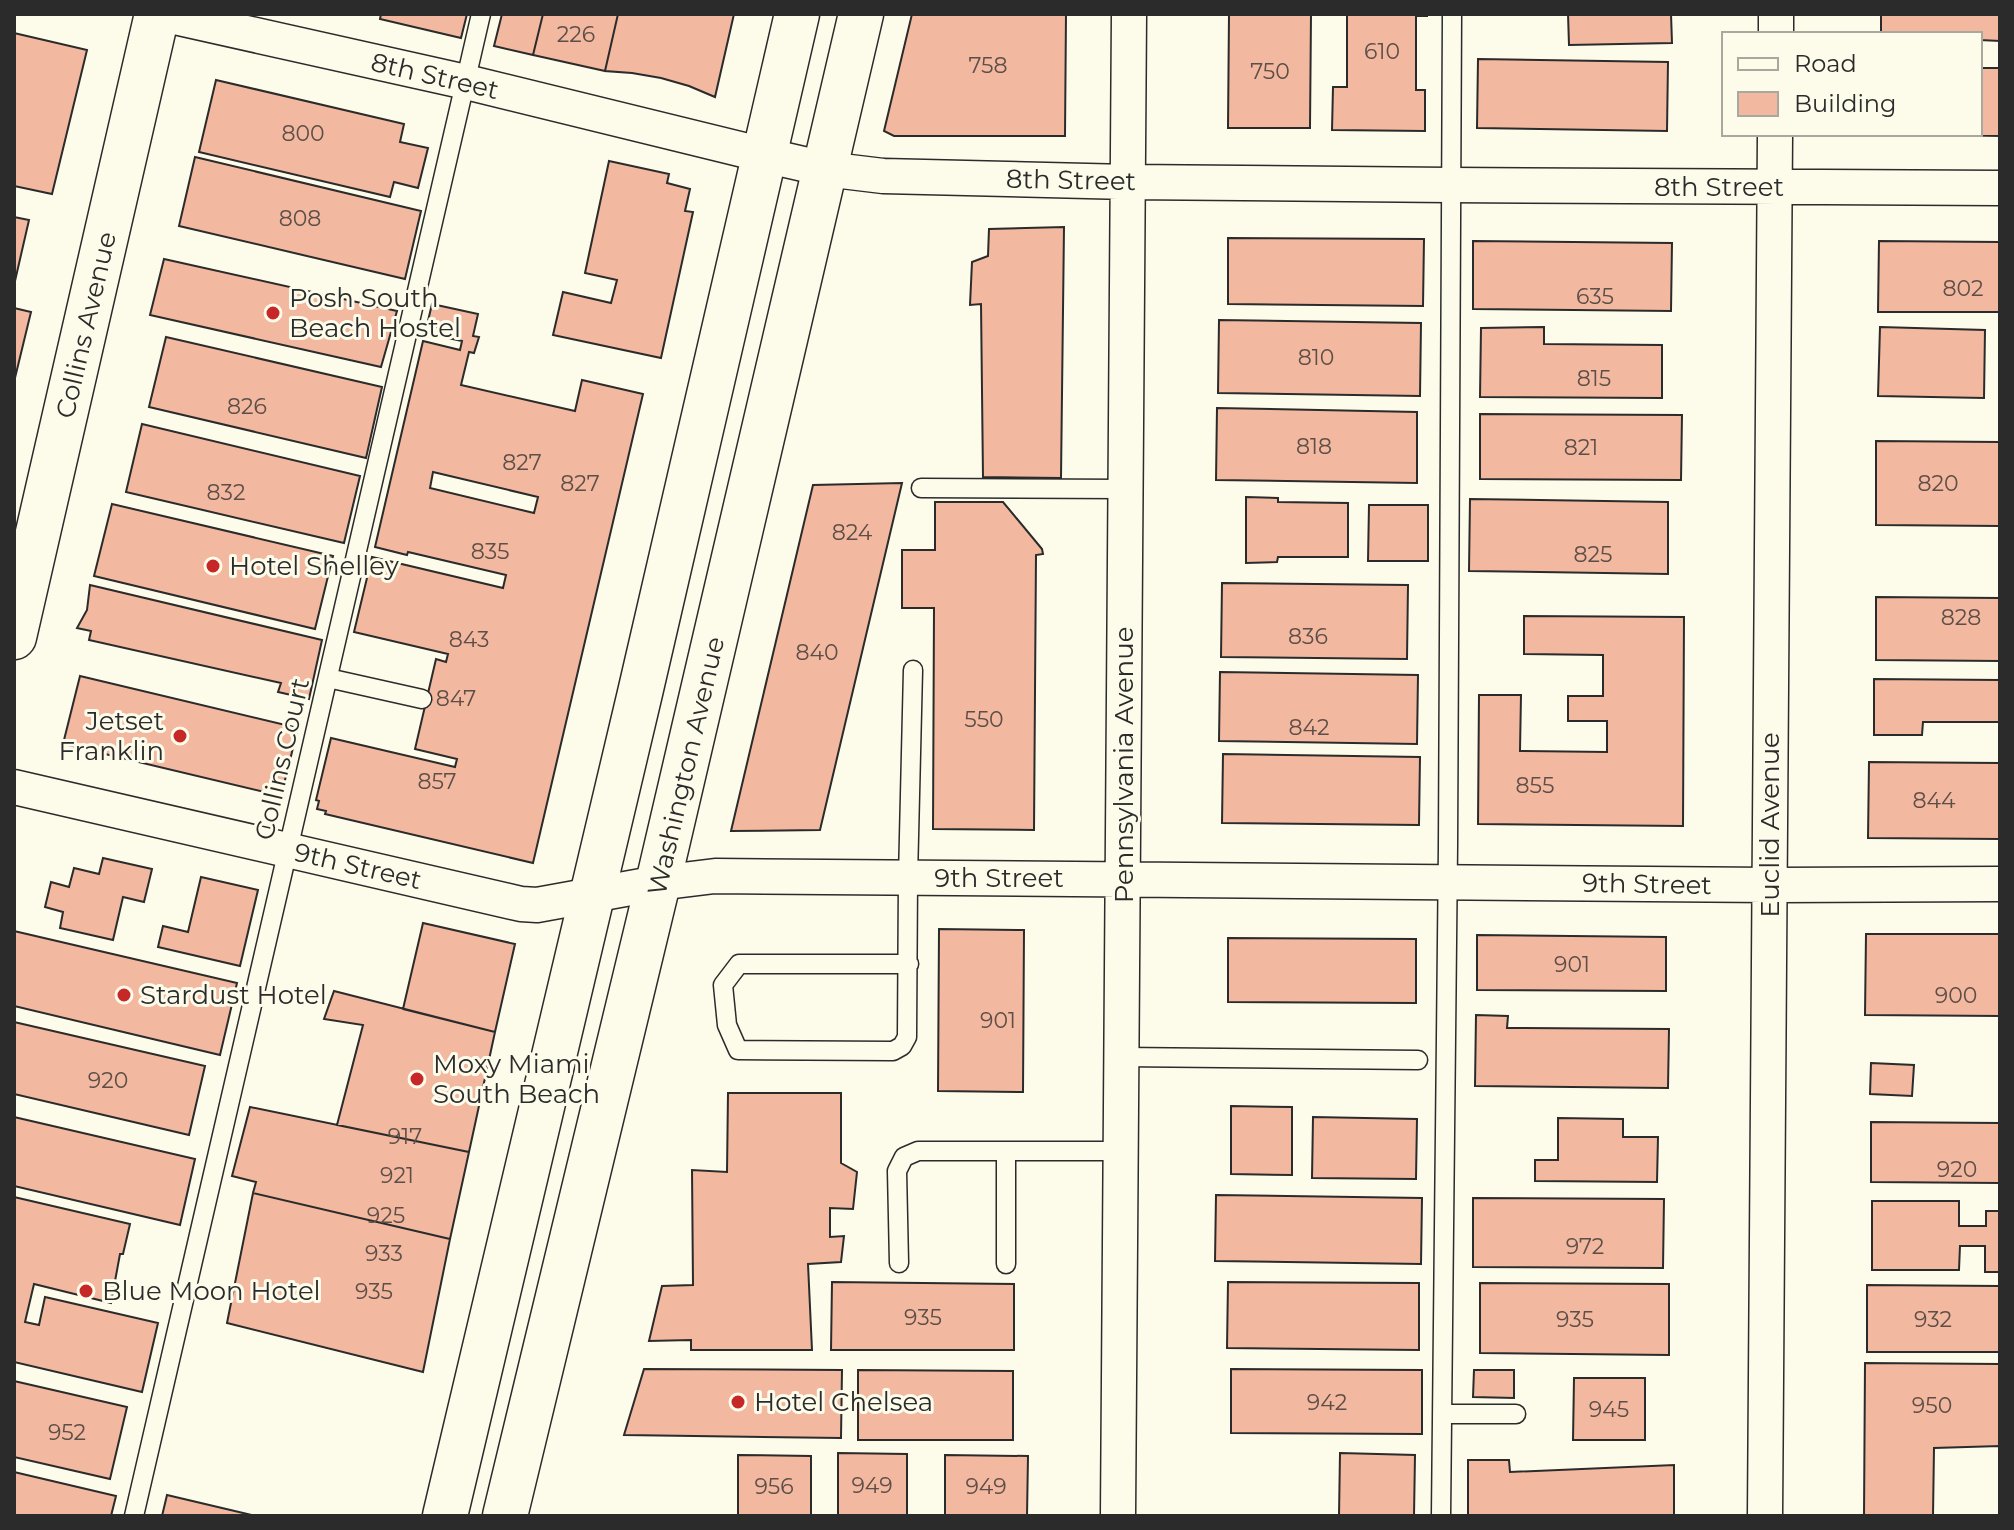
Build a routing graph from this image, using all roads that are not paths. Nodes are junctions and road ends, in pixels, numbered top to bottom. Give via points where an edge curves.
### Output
1 (159, 14) edge
2 (481, 14) edge
3 (797, 14) edge
4 (861, 14) edge
5 (1129, 14) edge
6 (1452, 14) edge
7 (466, 82) junction
8 (1775, 136) edge
9 (764, 155) junction
10 (825, 169) junction
11 (1128, 182) junction
12 (1450, 185) junction
13 (1775, 188) junction
14 (2000, 188) edge
15 (921, 488) dead end
16 (1126, 489) junction
17 (14, 637) edge
18 (913, 670) dead end
19 (328, 678) junction
20 (422, 699) dead end
21 (14, 787) edge
22 (288, 850) junction
23 (908, 878) junction
24 (1123, 879) junction
25 (1447, 881) junction
26 (658, 883) junction
27 (2000, 884) edge
28 (1770, 885) junction
29 (592, 896) junction
30 (909, 964) junction
31 (1122, 1057) junction
32 (1418, 1060) dead end
33 (1006, 1151) junction
34 (1121, 1151) junction
35 (899, 1263) dead end
36 (1006, 1264) dead end
37 (1442, 1414) junction
38 (1516, 1414) dead end
39 (134, 1516) edge
40 (445, 1516) edge
41 (505, 1516) edge
42 (1118, 1516) edge
43 (1441, 1516) edge
44 (1765, 1516) edge

1 - 7 street, 8th Street
1 - 17 main road, Collins Avenue
2 - 7 lane, Collins Court
3 - 9 main road
4 - 10 main road, Washington Avenue
5 - 11 street, Pennsylvania Avenue
6 - 12 lane
7 - 9 street, 8th Street
7 - 19 lane, Collins Court
8 - 13 street, Euclid Avenue
9 - 10 street, 8th Street
9 - 29 main road
10 - 11 street, 8th Street via 883,176
10 - 26 main road, Washington Avenue
11 - 12 street, 8th Street
11 - 16 street, Pennsylvania Avenue
12 - 13 street, 8th Street
12 - 25 lane
13 - 14 street, 8th Street
13 - 28 street, Euclid Avenue
15 - 16 lane
16 - 24 street, Pennsylvania Avenue
18 - 23 lane
19 - 20 lane
19 - 22 lane, Collins Court
21 - 22 street, 9th Street
22 - 29 street, 9th Street via 521,904
22 - 39 lane, Collins Court
23 - 24 street, 9th Street
23 - 26 street, 9th Street via 715,876
23 - 30 lane
24 - 25 street, 9th Street
24 - 31 street, Pennsylvania Avenue
25 - 28 street, 9th Street
25 - 37 lane
26 - 29 street, 9th Street
26 - 41 main road, Washington Avenue
27 - 28 street, 9th Street
28 - 44 street, Euclid Avenue
29 - 40 main road
30 - 30 lane via 907,1037 893,1051 738,1050 727,1025 723,985 739,964
31 - 32 lane
31 - 34 street, Pennsylvania Avenue
33 - 34 lane
33 - 35 lane via 918,1151 904,1157 897,1171
33 - 36 lane
34 - 42 street, Pennsylvania Avenue
37 - 38 lane
37 - 43 lane

